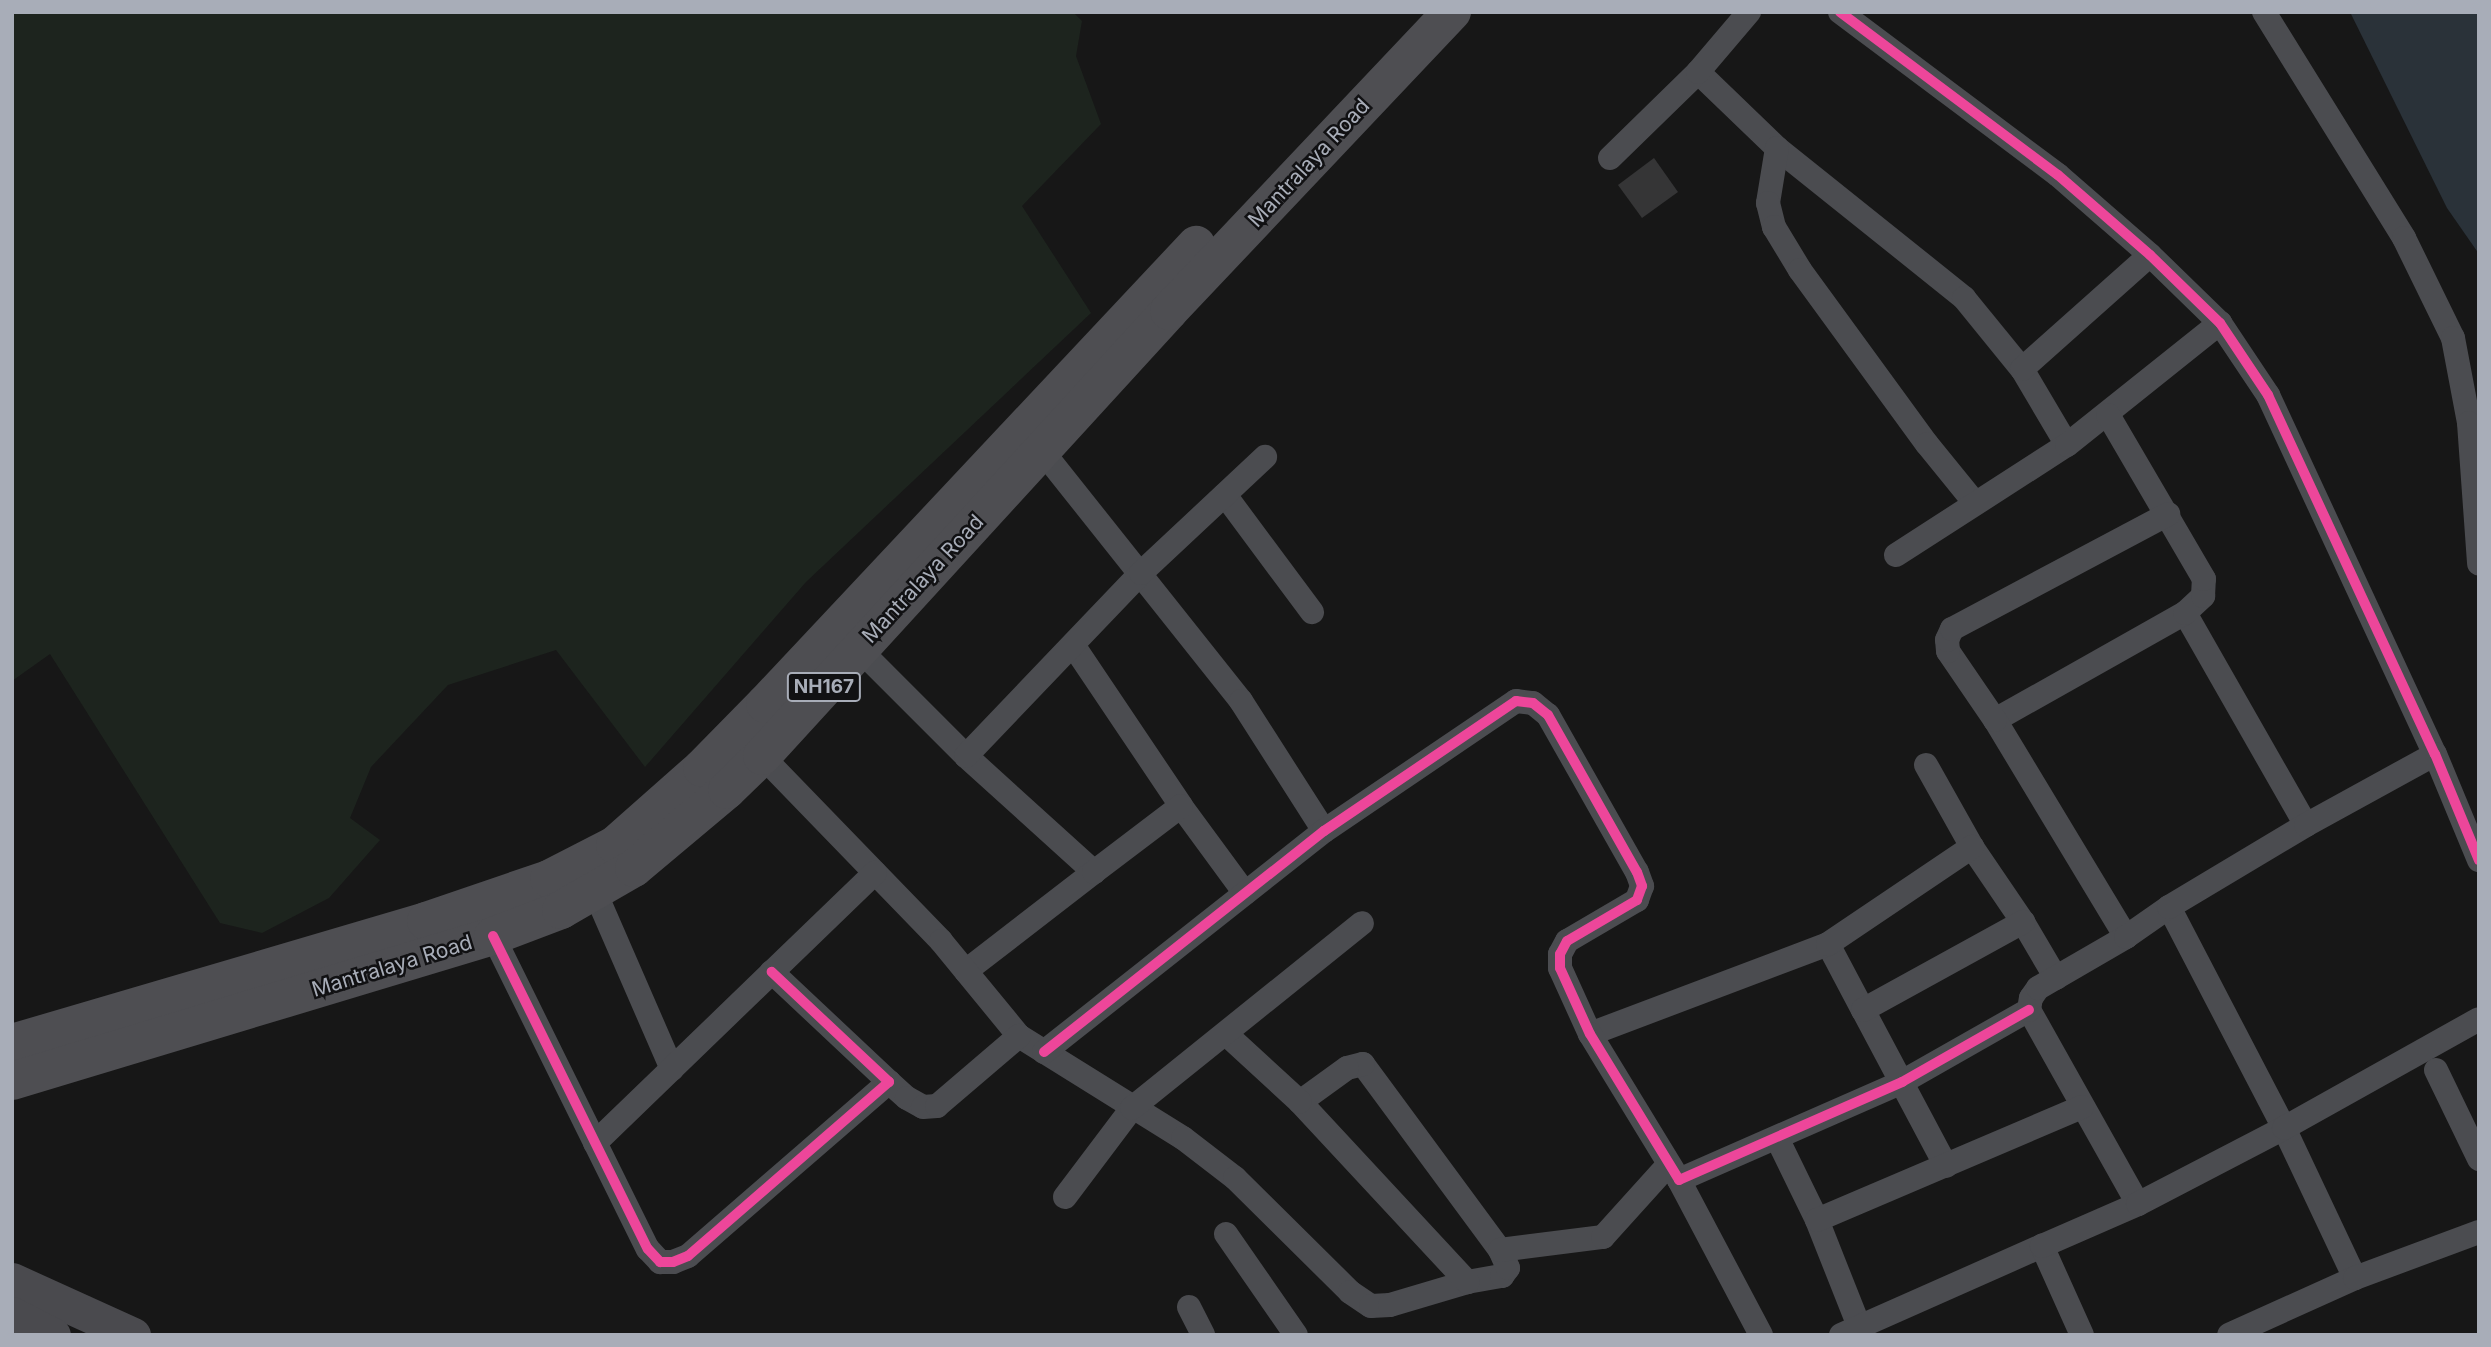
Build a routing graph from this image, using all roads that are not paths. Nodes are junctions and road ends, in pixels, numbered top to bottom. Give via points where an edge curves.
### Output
1 (1417, 12) edge
2 (1451, 12) edge
3 (1749, 12) edge
4 (1840, 12) edge
5 (2264, 12) edge
6 (1698, 72) junction
7 (1777, 149) junction
8 (1610, 158) dead end
9 (2150, 255) junction
10 (2220, 323) junction
11 (2022, 369) junction
12 (2108, 415) junction
13 (2067, 445) junction
14 (1043, 452) junction
15 (1265, 457) dead end
16 (1225, 495) junction
17 (1975, 503) junction
18 (2168, 514) junction
19 (1896, 555) dead end
20 (2479, 564) edge
21 (1141, 573) junction
22 (1312, 612) dead end
23 (2185, 613) junction
24 (1073, 645) junction
25 (859, 648) junction
26 (1995, 720) junction
27 (2435, 754) junction
28 (762, 756) junction
29 (966, 756) junction
30 (1926, 765) dead end
31 (1181, 806) junction
32 (2306, 825) junction
33 (1324, 831) junction
34 (1972, 848) junction
35 (2479, 860) edge
36 (1094, 872) junction
37 (875, 873) junction
38 (595, 892) junction
39 (1245, 893) junction
40 (2169, 906) junction
41 (2023, 922) junction
42 (1362, 923) dead end
43 (493, 936) junction
44 (2126, 937) junction
45 (1828, 944) junction
46 (966, 971) junction
47 (772, 972) junction
48 (2056, 978) junction
49 (1863, 1010) junction
50 (2029, 1010) junction
51 (2479, 1019) edge
52 (1226, 1034) junction
53 (1590, 1034) junction
54 (1018, 1036) junction
55 (12, 1043) edge
56 (1044, 1052) junction
57 (672, 1069) junction
58 (2436, 1070) dead end
59 (12, 1081) edge
60 (890, 1082) junction
61 (1902, 1082) junction
62 (1300, 1102) junction
63 (2081, 1107) junction
64 (1132, 1108) junction
65 (2284, 1128) junction
66 (1777, 1138) junction
67 (595, 1143) junction
68 (2479, 1159) edge
69 (1945, 1166) junction
70 (1674, 1172) junction
71 (1065, 1197) dead end
72 (2138, 1204) junction
73 (1817, 1220) junction
74 (2479, 1232) edge
75 (1226, 1234) dead end
76 (2042, 1246) junction
77 (1500, 1250) junction
78 (2355, 1278) junction
79 (12, 1280) edge
80 (1468, 1282) junction
81 (1189, 1307) dead end
82 (12, 1314) edge
83 (1850, 1331) edge
84 (53, 1335) edge
85 (133, 1335) edge
86 (1203, 1335) edge
87 (1296, 1335) edge
88 (1761, 1335) edge
89 (2082, 1335) edge
90 (2230, 1335) edge

1 - 55 highway, NH167 via 765,705 615,845 549,879 426,921
2 - 14 highway, Mantralaya Road / NH167
3 - 6 street
4 - 9 street via 2058,175
5 - 20 street via 2404,238 2453,338 2469,423
6 - 7 street
6 - 8 street
7 - 11 street via 1964,298
7 - 17 street via 1768,203 1774,227 1800,270
9 - 10 street
9 - 11 street
10 - 12 street
10 - 27 street via 2268,395
11 - 13 street
12 - 13 street
12 - 18 street
13 - 17 street
14 - 21 street
14 - 25 highway, Mantralaya Road / NH167
15 - 16 street
16 - 21 street
16 - 22 street
17 - 19 street
18 - 23 street via 2204,579 2203,596
18 - 26 street via 1952,629 1948,651
21 - 24 street
21 - 33 street via 1241,701
23 - 26 street
23 - 32 street
24 - 29 street
24 - 31 street
25 - 28 highway, Mantralaya Road / NH167
25 - 29 street
26 - 44 street
27 - 32 street
27 - 35 street
28 - 37 street
28 - 38 highway, Mantralaya Road / NH167 via 670,839
29 - 36 street
30 - 34 street
31 - 36 street
31 - 39 street
32 - 40 street
33 - 39 street
33 - 53 street via 1516,701 1541,709 1642,886 1637,900 1567,941 1560,954 1560,968
34 - 41 street
34 - 45 street
36 - 46 street
37 - 46 street
37 - 47 street
38 - 43 highway, Mantralaya Road / NH167
38 - 57 street
39 - 56 street
40 - 44 street
40 - 65 street
41 - 48 street
41 - 49 street
42 - 52 street
43 - 59 highway, Mantralaya Road / NH167
43 - 67 street
44 - 48 street
45 - 49 street
45 - 53 street
46 - 54 street
47 - 57 street
47 - 60 street
48 - 50 street via 2038,988
49 - 61 street
50 - 61 street
50 - 63 street
51 - 65 street
52 - 62 street
52 - 64 street
53 - 70 street
54 - 56 street
54 - 60 street via 937,1106 923,1107
56 - 64 street
57 - 67 street
58 - 68 street
60 - 67 street via 688,1256 673,1262 660,1262 648,1249
61 - 66 street
61 - 69 street
62 - 77 street via 1347,1068 1363,1064
62 - 80 street
63 - 69 street
63 - 72 street
64 - 71 street
64 - 80 street via 1183,1138 1235,1178 1350,1292 1371,1306 1390,1305
65 - 72 street
65 - 78 street
66 - 70 street
66 - 73 street
69 - 73 street
70 - 77 street via 1603,1237
70 - 88 street
72 - 76 street
73 - 83 street
74 - 78 street
75 - 87 street
76 - 83 street
76 - 89 street
77 - 80 street via 1508,1268 1502,1276
78 - 90 street
79 - 85 main road
81 - 86 street
82 - 84 main road

